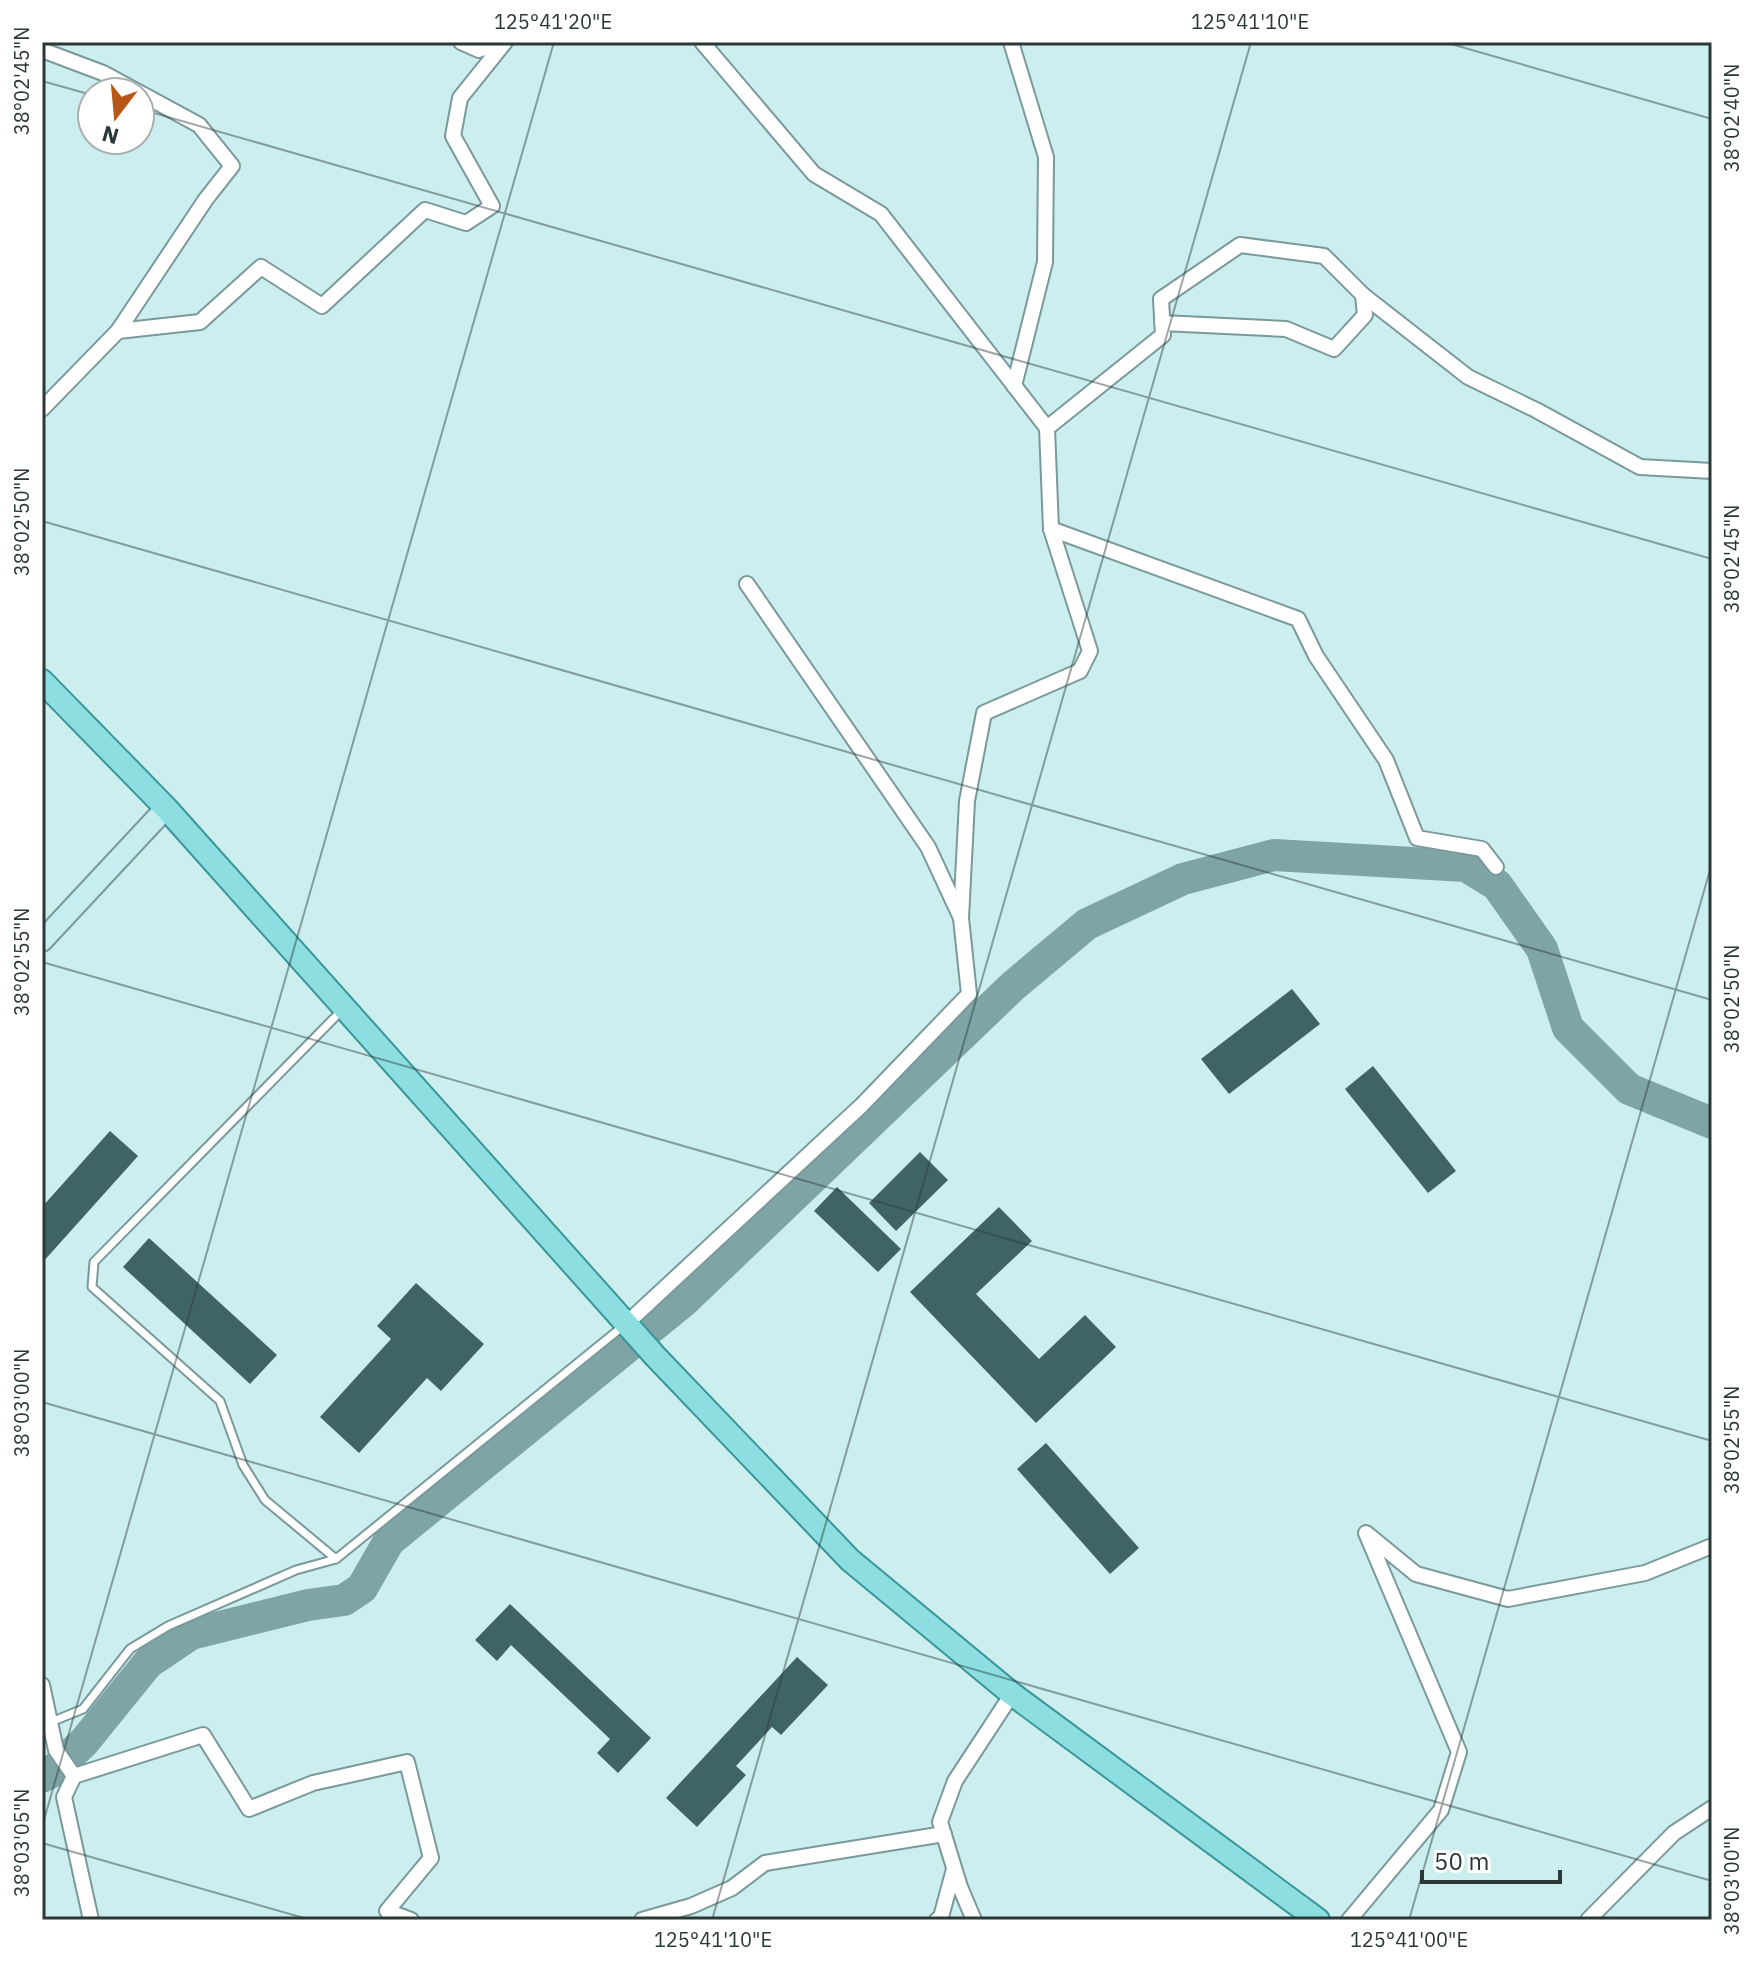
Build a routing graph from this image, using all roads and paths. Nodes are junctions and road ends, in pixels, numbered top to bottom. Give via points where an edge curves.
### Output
1 (461, 42) edge
2 (503, 42) edge
3 (702, 42) edge
4 (1011, 42) edge
5 (42, 50) edge
6 (109, 76) edge
7 (156, 101) edge
8 (1363, 295) junction
9 (1162, 323) junction
10 (118, 331) junction
11 (1014, 386) junction
12 (42, 409) edge
13 (1047, 428) junction
14 (1712, 471) edge
15 (1051, 529) junction
16 (747, 584) dead end
17 (42, 681) edge
18 (166, 808) junction
19 (1496, 867) dead end
20 (961, 918) junction
21 (42, 941) edge
22 (345, 1007) junction
23 (628, 1324) junction
24 (1712, 1546) edge
25 (336, 1559) junction
26 (42, 1685) edge
27 (1012, 1694) junction
28 (51, 1722) junction
29 (74, 1776) junction
30 (1712, 1808) edge
31 (944, 1834) junction
32 (954, 1869) junction
33 (91, 1920) edge
34 (411, 1920) edge
35 (642, 1920) edge
36 (937, 1920) edge
37 (974, 1920) edge
38 (1318, 1920) edge
39 (1349, 1920) edge
40 (1588, 1920) edge

1 - 2 street via 479,50
2 - 10 street via 460,98 453,136 492,206 466,223 425,210 322,306 261,267 200,322
3 - 11 street via 814,174 881,214
4 - 11 street via 1046,157 1045,262
5 - 6 street
7 - 10 street via 199,125 232,166
8 - 9 street via 1365,315 1334,349 1286,329
8 - 9 street via 1324,256 1240,245 1161,299
8 - 14 street via 1468,377 1640,467
9 - 13 street via 1163,335
10 - 12 street
11 - 13 street
13 - 15 street
15 - 19 street via 1298,619 1316,656 1386,760 1417,838 1482,849
15 - 20 street via 1090,651 1080,671 984,713 967,801
16 - 20 street via 928,847
17 - 18 main road
18 - 21 street
18 - 22 main road
20 - 23 street via 969,994 862,1105
22 - 23 main road
22 - 25 lane via 94,1262 92,1287 220,1401 243,1465 265,1500
23 - 25 lane
23 - 27 main road via 850,1560
24 - 39 street via 1645,1573 1508,1599 1416,1574 1366,1533 1459,1752 1441,1810
25 - 28 lane via 296,1570 168,1626 130,1649 83,1709
26 - 28 street
27 - 31 street via 955,1781 940,1822
27 - 38 main road
28 - 29 street via 56,1750
29 - 33 street via 64,1797
29 - 34 street via 203,1735 249,1809 313,1783 407,1762 431,1858 387,1911
30 - 40 street via 1674,1833
31 - 32 street
31 - 35 street via 765,1863 732,1888
32 - 36 street
32 - 37 street

